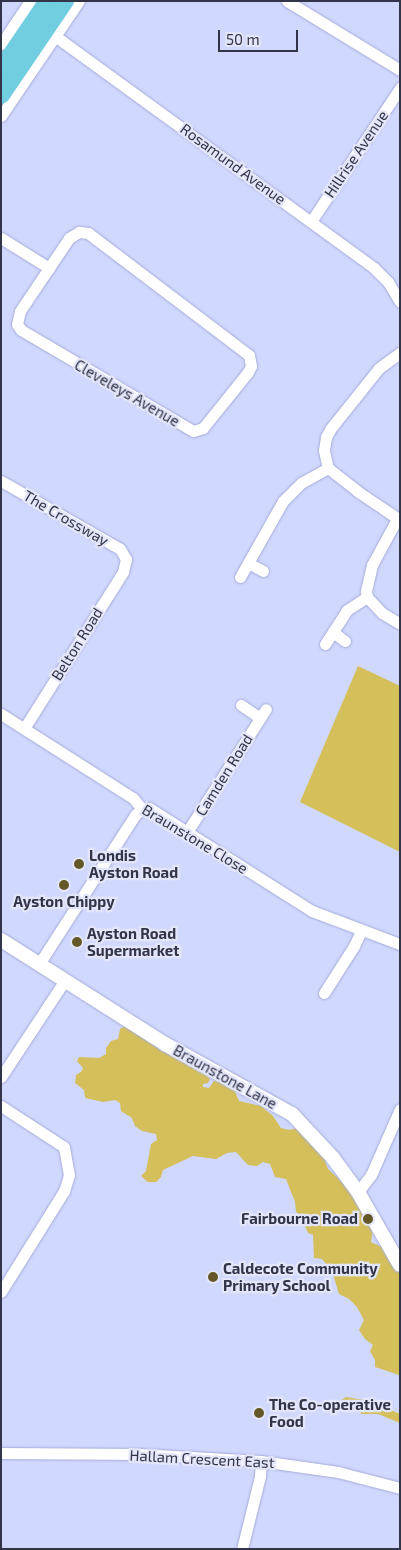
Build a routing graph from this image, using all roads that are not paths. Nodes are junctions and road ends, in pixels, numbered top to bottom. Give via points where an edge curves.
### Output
1 (30, 1) edge
2 (48, 1) edge
3 (65, 1) edge
4 (79, 1) edge
5 (287, 1) edge
6 (55, 36) junction
7 (1, 44) edge
8 (1, 70) edge
9 (400, 70) edge
10 (400, 88) edge
11 (1, 95) edge
12 (1, 116) edge
13 (312, 220) junction
14 (1, 238) edge
15 (49, 268) junction
16 (399, 300) edge
17 (400, 354) edge
18 (328, 468) junction
19 (1, 481) edge
20 (398, 519) edge
21 (126, 559) joint
22 (248, 563) junction
23 (263, 571) dead end
24 (240, 577) dead end
25 (367, 597) junction
26 (400, 624) edge
27 (333, 632) junction
28 (345, 641) dead end
29 (325, 644) dead end
30 (241, 705) dead end
31 (1, 714) edge
32 (25, 727) junction
33 (142, 809) junction
34 (187, 832) junction
35 (361, 931) junction
36 (1, 940) edge
37 (400, 944) edge
38 (39, 964) junction
39 (64, 980) junction
40 (324, 993) dead end
41 (1, 1077) edge
42 (1, 1106) edge
43 (400, 1109) edge
44 (358, 1192) junction
45 (400, 1265) edge
46 (1, 1292) edge
47 (1, 1453) edge
48 (261, 1461) junction
49 (400, 1488) edge
50 (242, 1549) edge

1 - 7 street
2 - 8 main road
3 - 11 main road
4 - 6 street
5 - 9 street
6 - 12 street
6 - 13 street, Rosamund Avenue
10 - 13 street, Hillrise Avenue
13 - 16 street, Rosamund Avenue via 374,268
14 - 15 street
15 - 15 street, Cleveleys Avenue via 69,238 78,232 88,233 245,351 251,361 248,372 208,424 199,430 188,428 21,330 17,324 20,311
17 - 18 street via 379,368 326,437 324,450
18 - 20 street
18 - 22 street via 301,483 283,501
19 - 21 street, The Crossway via 120,549
20 - 25 street via 372,565 367,580
21 - 32 street, Belton Road via 123,572
22 - 23 street
22 - 24 street
25 - 26 street via 382,614
25 - 27 street via 347,610
27 - 28 street
27 - 29 street
30 - 34 street, Camden Road via 263,713
31 - 32 street, Braunstone Close
32 - 33 street, Braunstone Close via 133,798
33 - 34 street, Braunstone Close via 149,808
33 - 38 street via 134,815
34 - 35 street, Braunstone Close via 312,911
35 - 37 street, Braunstone Close
35 - 40 street
36 - 38 street, Braunstone Lane
38 - 39 street, Braunstone Lane
39 - 41 street
39 - 44 street, Braunstone Lane via 165,1044 292,1114 329,1152
42 - 46 street via 64,1147 69,1175 64,1191
43 - 44 street via 372,1175
44 - 45 street, Braunstone Lane
47 - 48 street, Hallam Crescent East via 140,1454
48 - 49 street, Hallam Crescent East via 338,1472
48 - 50 street

